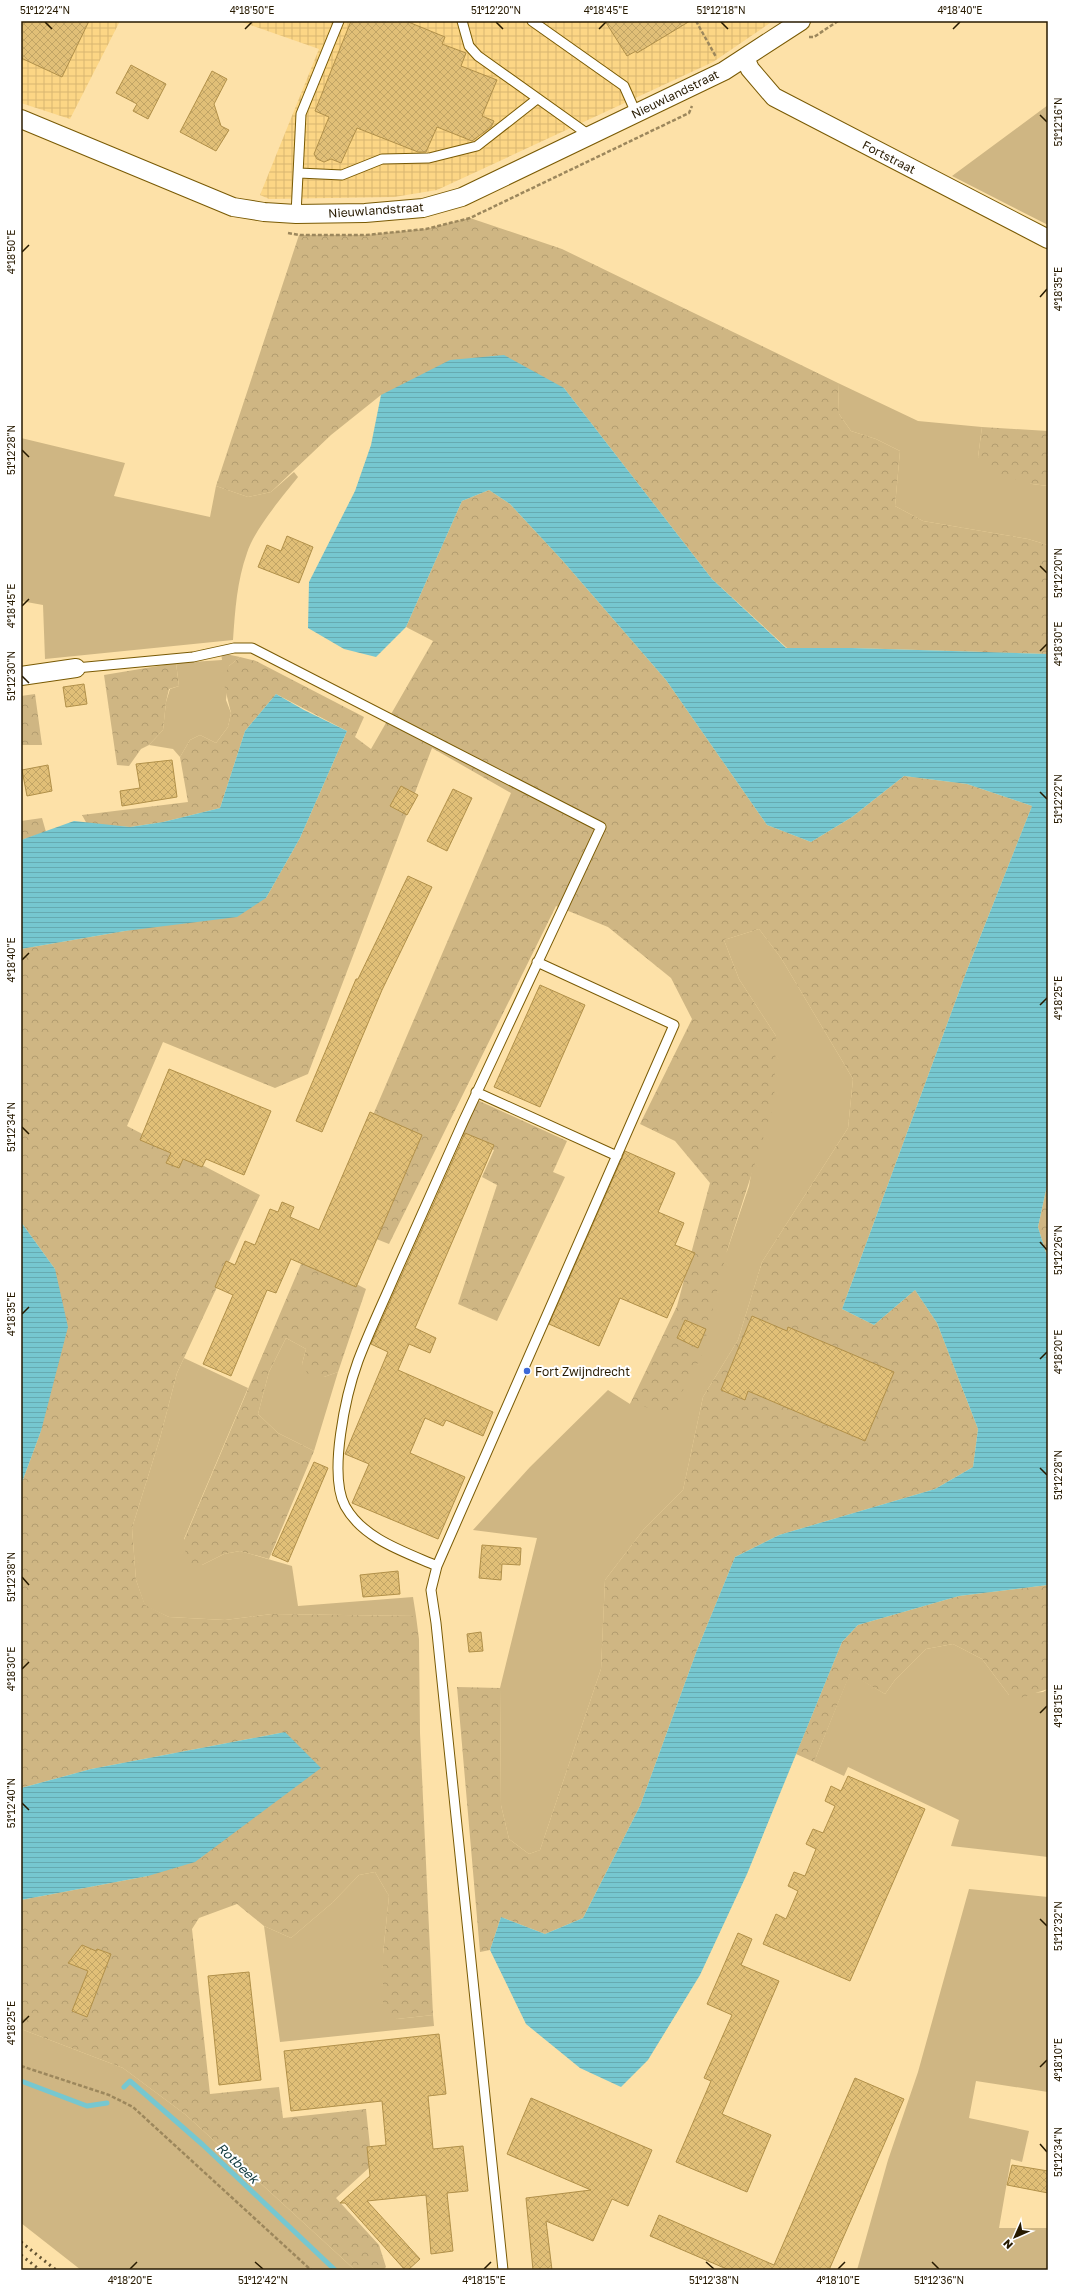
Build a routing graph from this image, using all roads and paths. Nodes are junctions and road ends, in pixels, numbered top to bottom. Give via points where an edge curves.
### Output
1 (339, 21) edge
2 (462, 21) edge
3 (532, 21) edge
4 (696, 21) edge
5 (800, 21) edge
6 (745, 58) junction
7 (724, 71) junction
8 (538, 99) junction
9 (694, 102) dead end
10 (636, 113) junction
11 (21, 119) edge
12 (589, 135) junction
13 (299, 173) junction
14 (296, 214) junction
15 (283, 232) dead end
16 (1048, 239) edge
17 (76, 668) joint
18 (21, 676) edge
19 (537, 962) junction
20 (476, 1092) junction
21 (617, 1156) junction
22 (437, 1566) junction
23 (21, 2066) edge
24 (311, 2270) edge
25 (502, 2270) edge

1 - 13 lane via 301,114
2 - 8 lane via 469,46 478,56
3 - 10 lane via 624,86
4 - 7 path
5 - 6 street, Nieuwlandstraat
6 - 7 street, Nieuwlandstraat
6 - 16 street, Fortstraat via 750,69 774,97
7 - 10 street, Nieuwlandstraat
8 - 12 lane
8 - 13 lane via 477,146 429,158 382,159 342,175
9 - 15 path via 689,114 470,218 426,229 366,235 299,235
10 - 12 street, Nieuwlandstraat
11 - 14 street, Nieuwlandstraat via 233,206 264,212
12 - 14 street, Nieuwlandstraat via 462,197 422,208 365,213
13 - 14 lane
17 - 18 street
17 - 19 lane via 193,657 234,648 252,648 601,827
19 - 20 lane
19 - 21 lane via 674,1025
20 - 21 lane
20 - 22 lane via 358,1362 337,1462 338,1486 354,1519 384,1543
21 - 22 lane
22 - 25 lane via 431,1590
23 - 24 path via 109,2094 133,2106

